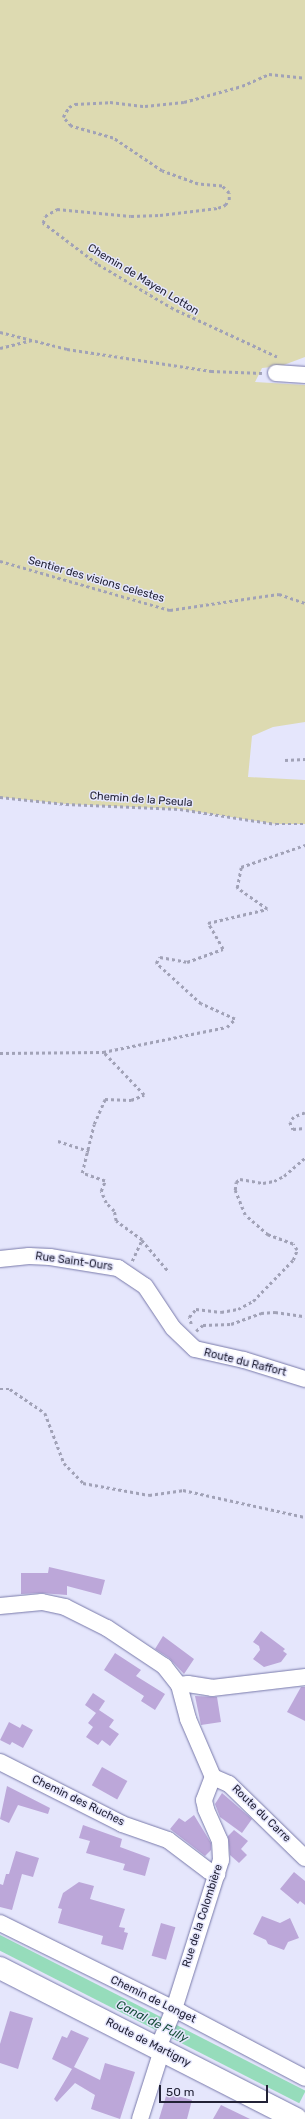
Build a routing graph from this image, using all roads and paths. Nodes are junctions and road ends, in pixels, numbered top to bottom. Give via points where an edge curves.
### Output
1 (305, 78) edge
2 (0, 332) edge
3 (33, 340) junction
4 (0, 348) edge
5 (285, 358) dead end
6 (276, 373) joint
7 (305, 375) edge
8 (0, 561) edge
9 (305, 603) edge
10 (305, 759) edge
11 (285, 760) dead end
12 (0, 797) edge
13 (305, 824) edge
14 (305, 845) edge
15 (103, 1052) junction
16 (0, 1053) edge
17 (305, 1113) edge
18 (305, 1128) edge
19 (58, 1141) dead end
20 (89, 1150) junction
21 (305, 1158) edge
22 (142, 1240) junction
23 (0, 1259) edge
24 (126, 1271) junction
25 (169, 1272) dead end
26 (305, 1316) edge
27 (191, 1336) junction
28 (305, 1379) edge
29 (0, 1389) edge
30 (305, 1517) edge
31 (0, 1606) edge
32 (305, 1677) edge
33 (179, 1685) junction
34 (0, 1762) edge
35 (213, 1777) junction
36 (305, 1858) edge
37 (218, 1874) junction
38 (0, 1923) edge
39 (0, 1968) edge
40 (172, 2013) junction
41 (161, 2045) junction
42 (305, 2078) edge
43 (140, 2119) edge
44 (296, 2119) edge

1 - 5 path, Chemin de Mayen Lotton via 269,74 242,86 184,102 145,106 110,102 75,104 63,117 71,126 113,138 162,170 198,184 222,186 229,193 229,200 218,208 160,215 131,216 58,210 45,216 43,223 97,264 173,309 239,342
2 - 3 path
3 - 4 path
3 - 6 path via 67,349 211,371
6 - 7 street
8 - 9 path, Sentier des visions celestes via 170,610 279,594
10 - 11 path
12 - 13 path, Chemin de la Pseula via 66,804 180,809 276,824
14 - 15 path via 241,867 237,888 267,909 208,922 223,949 187,962 160,957 156,963 201,1004 235,1019 227,1027
15 - 16 path
15 - 20 path via 144,1095 131,1100 105,1100 94,1124
17 - 18 path via 294,1117 290,1122 293,1129
19 - 20 path
20 - 22 path via 82,1173 105,1181 101,1191 106,1203 114,1211 116,1221
21 - 27 path via 274,1181 263,1183 240,1179 236,1182 239,1203 250,1222 268,1235 293,1244 296,1255 253,1301 238,1309 221,1312 196,1309 192,1311
22 - 24 path
22 - 25 path
23 - 24 street, Rue Saint-Ours via 50,1257 106,1265
24 - 27 street, Rue Saint-Ours via 145,1286 173,1328
26 - 27 path via 276,1312 261,1313 231,1324 203,1325
27 - 28 street, Route du Raffort via 203,1353 238,1359
29 - 30 path via 10,1388 45,1413 64,1463 83,1483 150,1495 183,1490
31 - 33 street via 42,1602 65,1607 86,1616 148,1654 174,1675
32 - 33 street via 212,1688
33 - 35 street via 188,1719
34 - 37 street, Chemin des Ruches via 122,1824 168,1840 209,1871
35 - 36 street, Route du Carre via 229,1784
35 - 37 street, Rue de la Colombière via 204,1800 220,1841 221,1860
37 - 40 street, Rue de la Colombière
38 - 40 street, Chemin de Longet
39 - 41 main road, Route de Martigny
40 - 41 street, Rue de la Colombière
40 - 42 street, Chemin de Longet
41 - 43 street, Rue de la Colombière
41 - 44 main road, Route de Martigny

